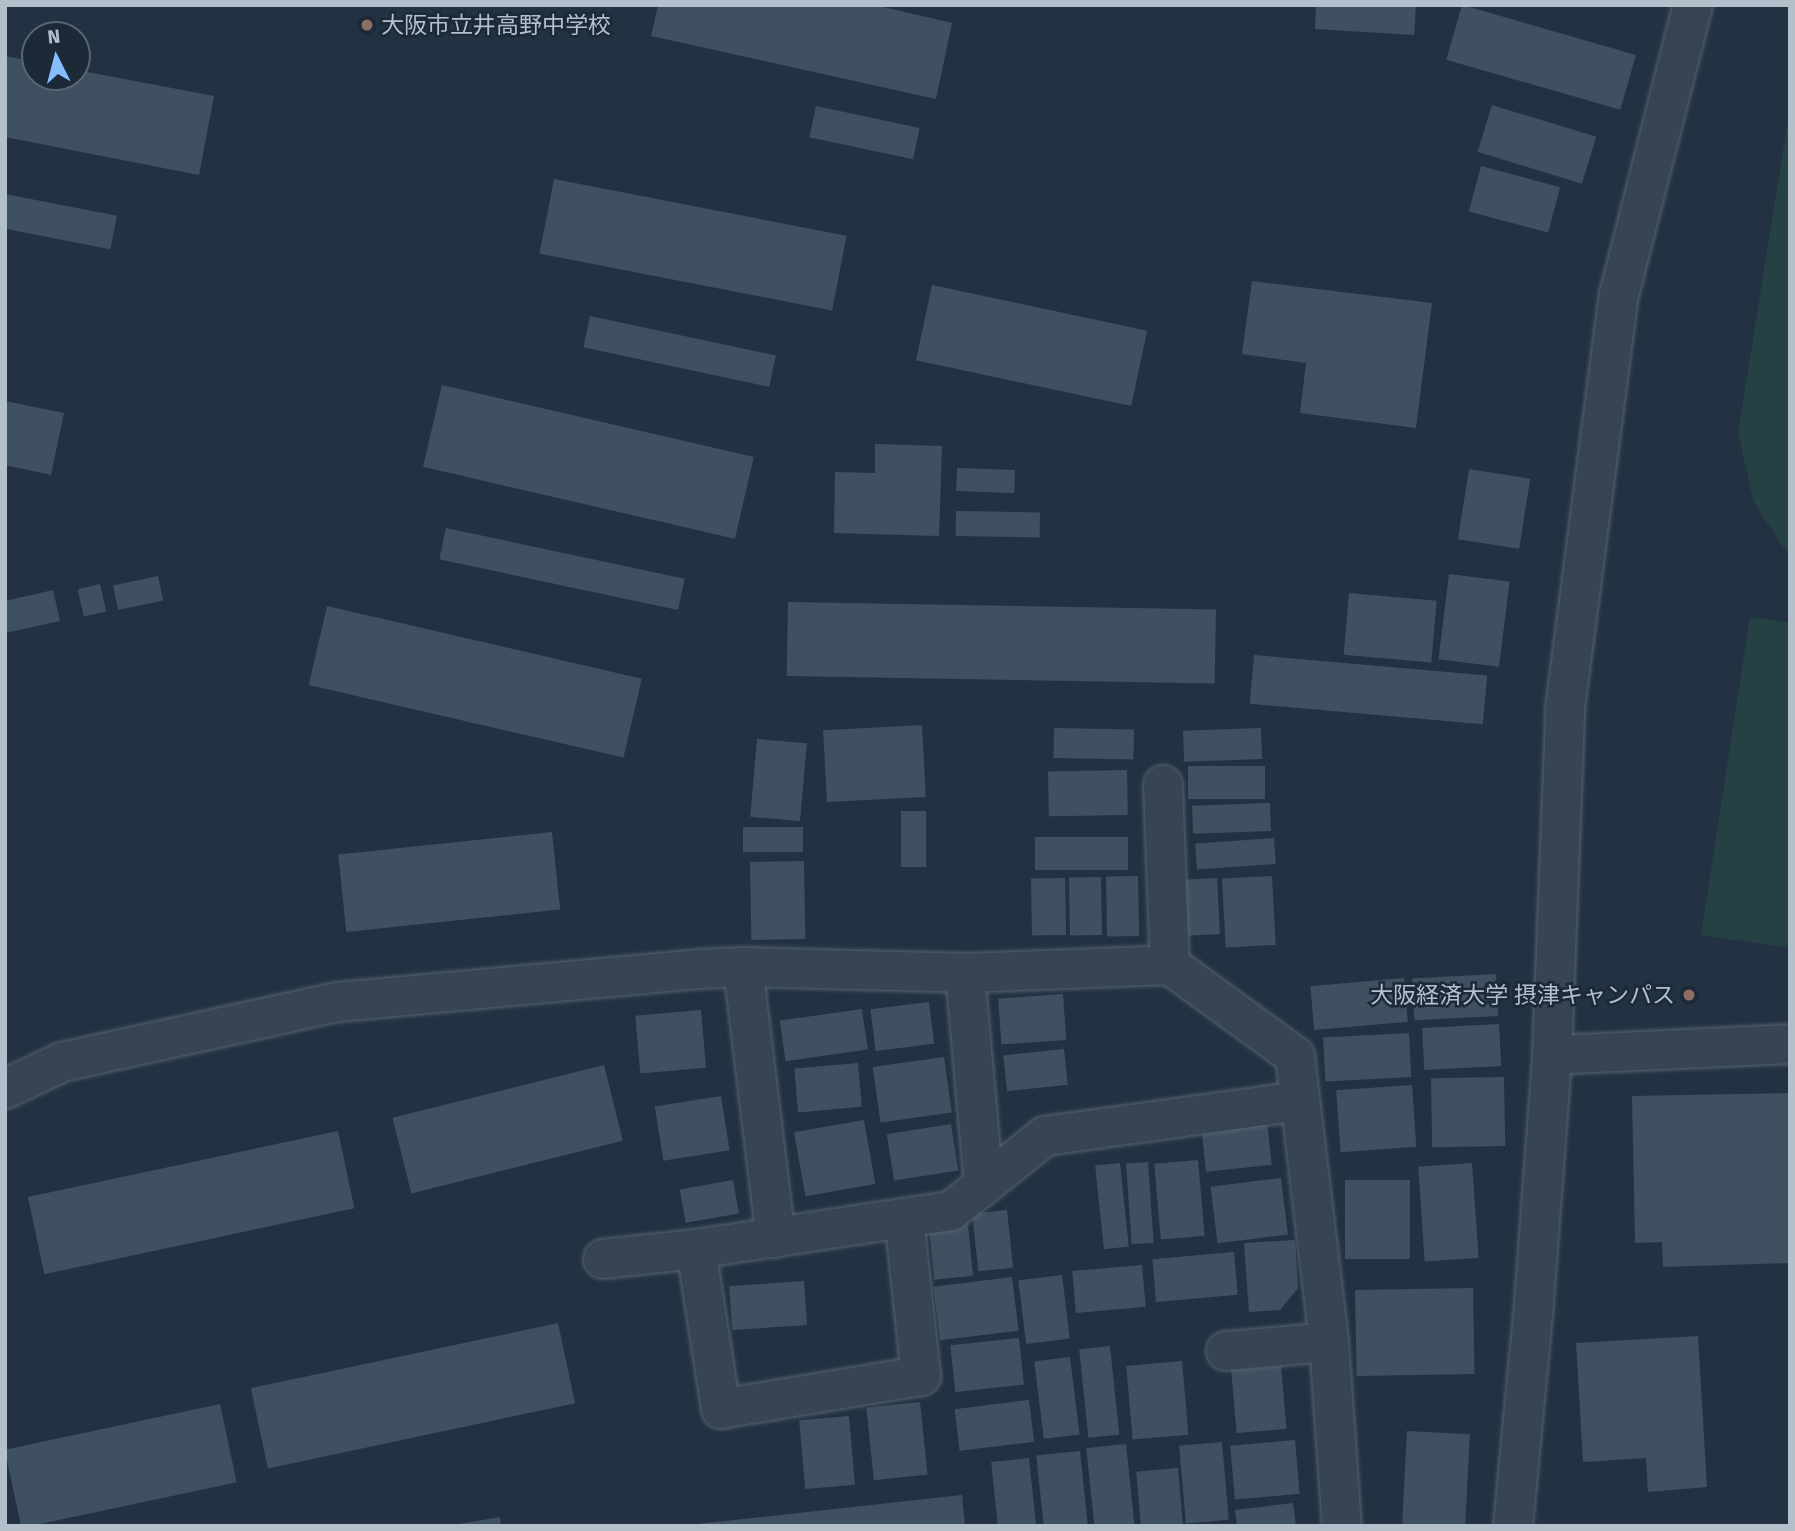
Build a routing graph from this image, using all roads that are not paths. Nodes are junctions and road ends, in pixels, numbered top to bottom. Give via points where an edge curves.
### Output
1 (1693, 5) edge
2 (1163, 785) dead end
3 (1170, 965) junction
4 (743, 967) junction
5 (965, 973) junction
6 (1790, 1044) edge
7 (1552, 1055) junction
8 (5, 1089) edge
9 (1299, 1101) junction
10 (984, 1185) junction
11 (904, 1218) junction
12 (776, 1238) junction
13 (696, 1249) junction
14 (603, 1259) dead end
15 (1329, 1342) junction
16 (1226, 1351) dead end
17 (1342, 1526) edge
18 (1513, 1526) edge

1 - 7 street via 1618,309 1565,709
2 - 3 street
3 - 5 street
3 - 9 street via 1295,1056
4 - 5 street
4 - 8 street via 338,1002 62,1062
4 - 12 street
5 - 10 street
6 - 7 street
7 - 18 street
9 - 10 street via 1045,1136
9 - 15 street
10 - 11 street via 950,1211
11 - 12 street
11 - 13 street via 921,1376 721,1409
12 - 13 street
13 - 14 street
15 - 16 street
15 - 17 street

